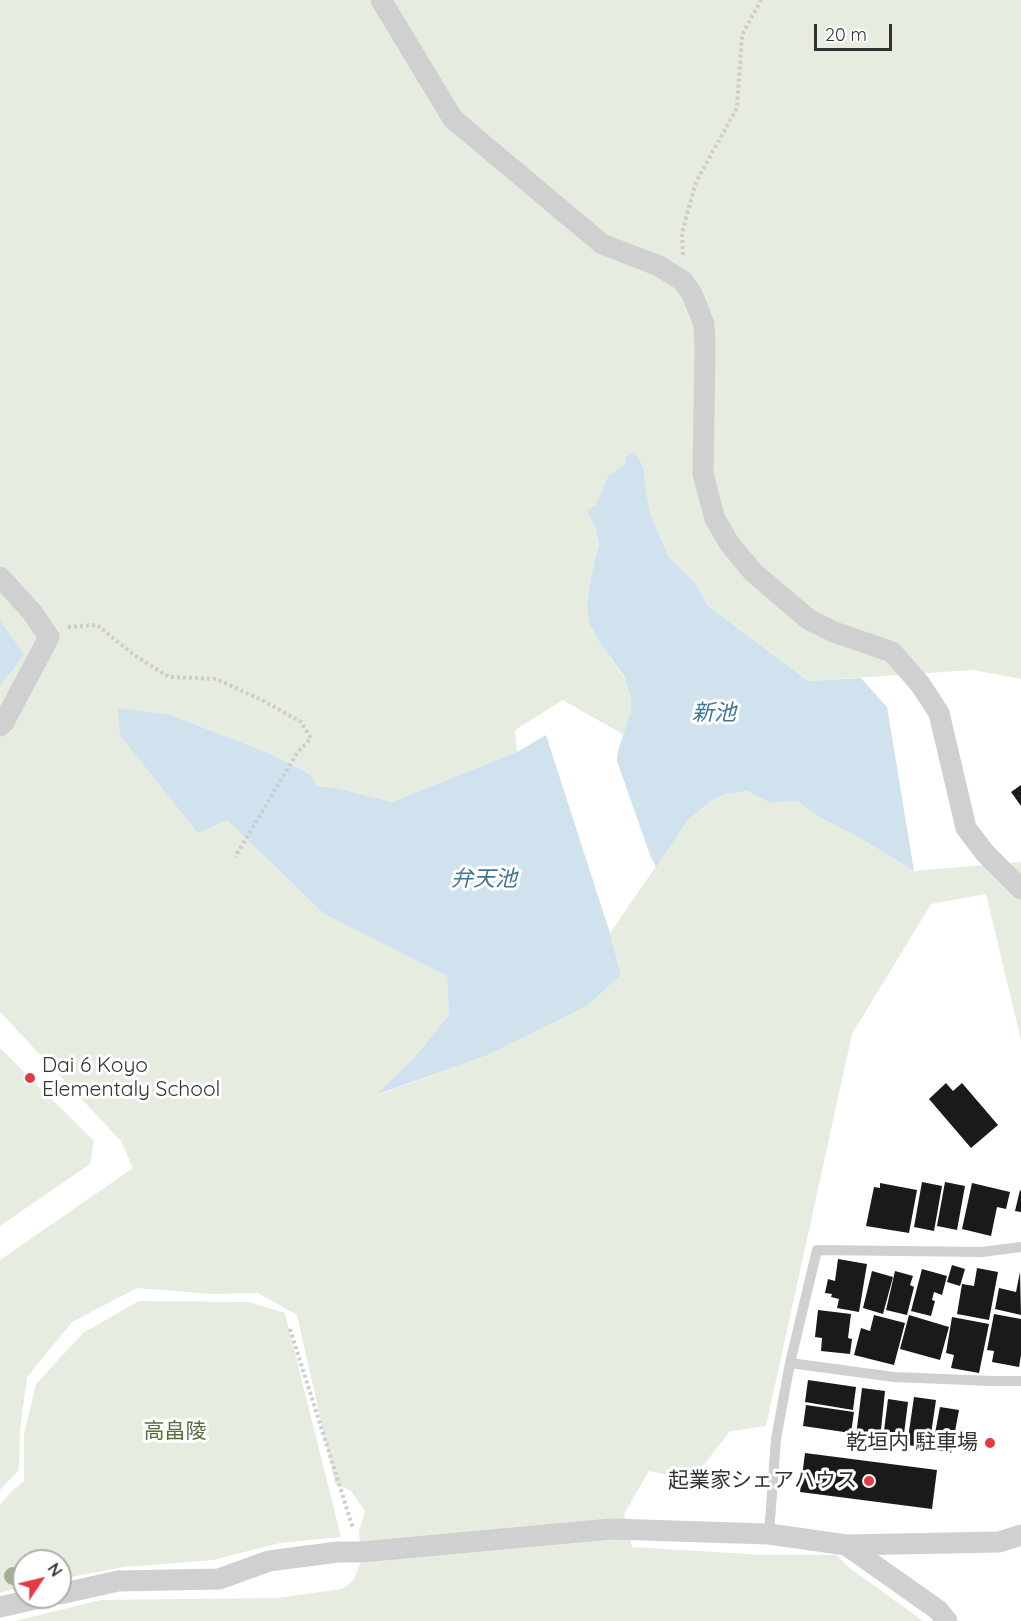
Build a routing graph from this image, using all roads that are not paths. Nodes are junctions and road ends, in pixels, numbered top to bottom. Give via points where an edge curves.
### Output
1 (381, 0) edge
2 (0, 577) edge
3 (0, 726) edge
4 (1021, 889) edge
5 (1021, 1247) edge
6 (790, 1363) junction
7 (1021, 1381) edge
8 (769, 1534) junction
9 (1021, 1535) edge
10 (846, 1545) junction
11 (72, 1591) edge
12 (947, 1621) edge

1 - 4 street via 453,120 602,244 659,266 683,281 704,324 703,474 715,519 753,572 808,619 892,652 920,684 939,713 966,828
2 - 3 street via 49,637
5 - 6 lane via 982,1252 817,1250
6 - 7 lane via 894,1377
6 - 8 lane via 776,1439
8 - 10 street
8 - 11 street via 611,1529 338,1552 269,1561 219,1579 118,1581
9 - 10 street via 999,1542
10 - 12 street via 938,1610

